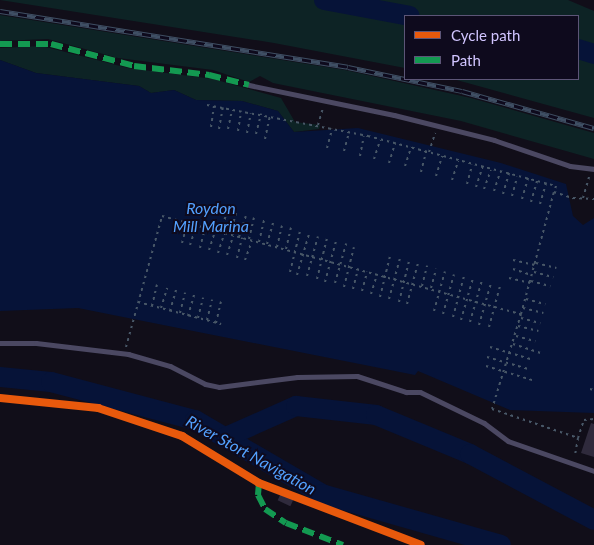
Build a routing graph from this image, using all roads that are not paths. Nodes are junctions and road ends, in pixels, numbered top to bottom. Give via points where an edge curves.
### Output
1 (248, 85) dead end
2 (593, 169) edge
3 (0, 343) edge
4 (594, 471) edge

1 - 2 lane via 494,140 570,166
3 - 4 lane via 36,343 124,353 170,366 205,384 219,387 297,377 357,376 406,392 420,392 484,423 508,441

